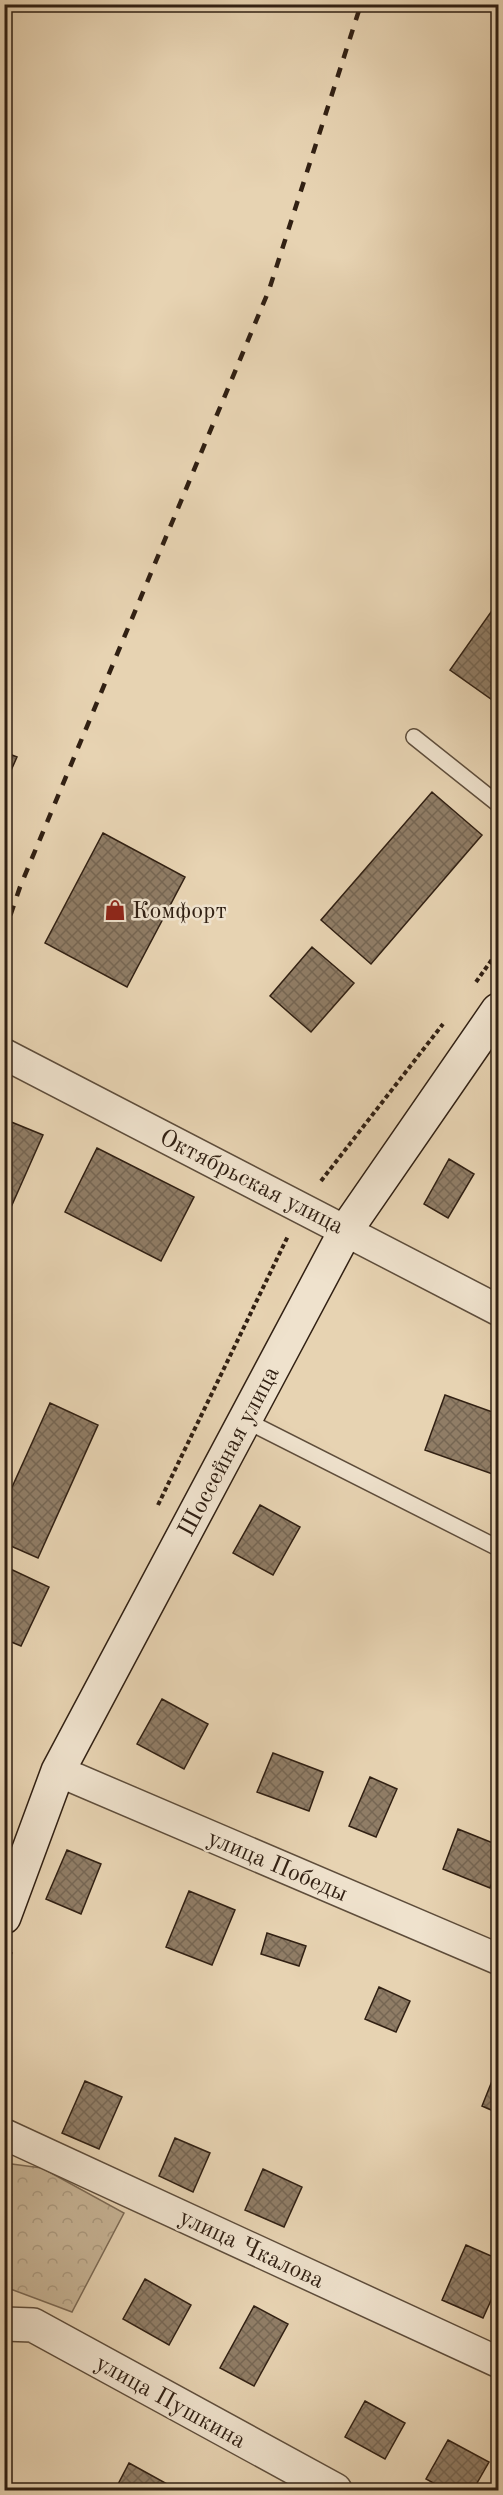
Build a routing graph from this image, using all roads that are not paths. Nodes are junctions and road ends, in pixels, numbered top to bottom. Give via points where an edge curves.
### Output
1 (414, 737) dead end
2 (498, 804) edge
3 (498, 1010) edge
4 (4, 1054) edge
5 (346, 1230) junction
6 (498, 1310) edge
7 (245, 1420) junction
8 (498, 1548) edge
9 (58, 1771) junction
10 (4, 1917) edge
11 (498, 1959) edge
12 (4, 2134) edge
13 (4, 2324) edge
14 (498, 2361) edge
15 (335, 2490) edge

1 - 2 lane
3 - 5 main road, Шоссейная улица
4 - 5 street, Октябрьская улица
5 - 6 street, Октябрьская улица
5 - 7 main road, Шоссейная улица
7 - 8 lane
7 - 9 main road, Шоссейная улица
9 - 10 main road, Шоссейная улица
9 - 11 street, улица Победы
12 - 14 street, улица Чкалова
13 - 15 main road, улица Пушкина via 33,2325

